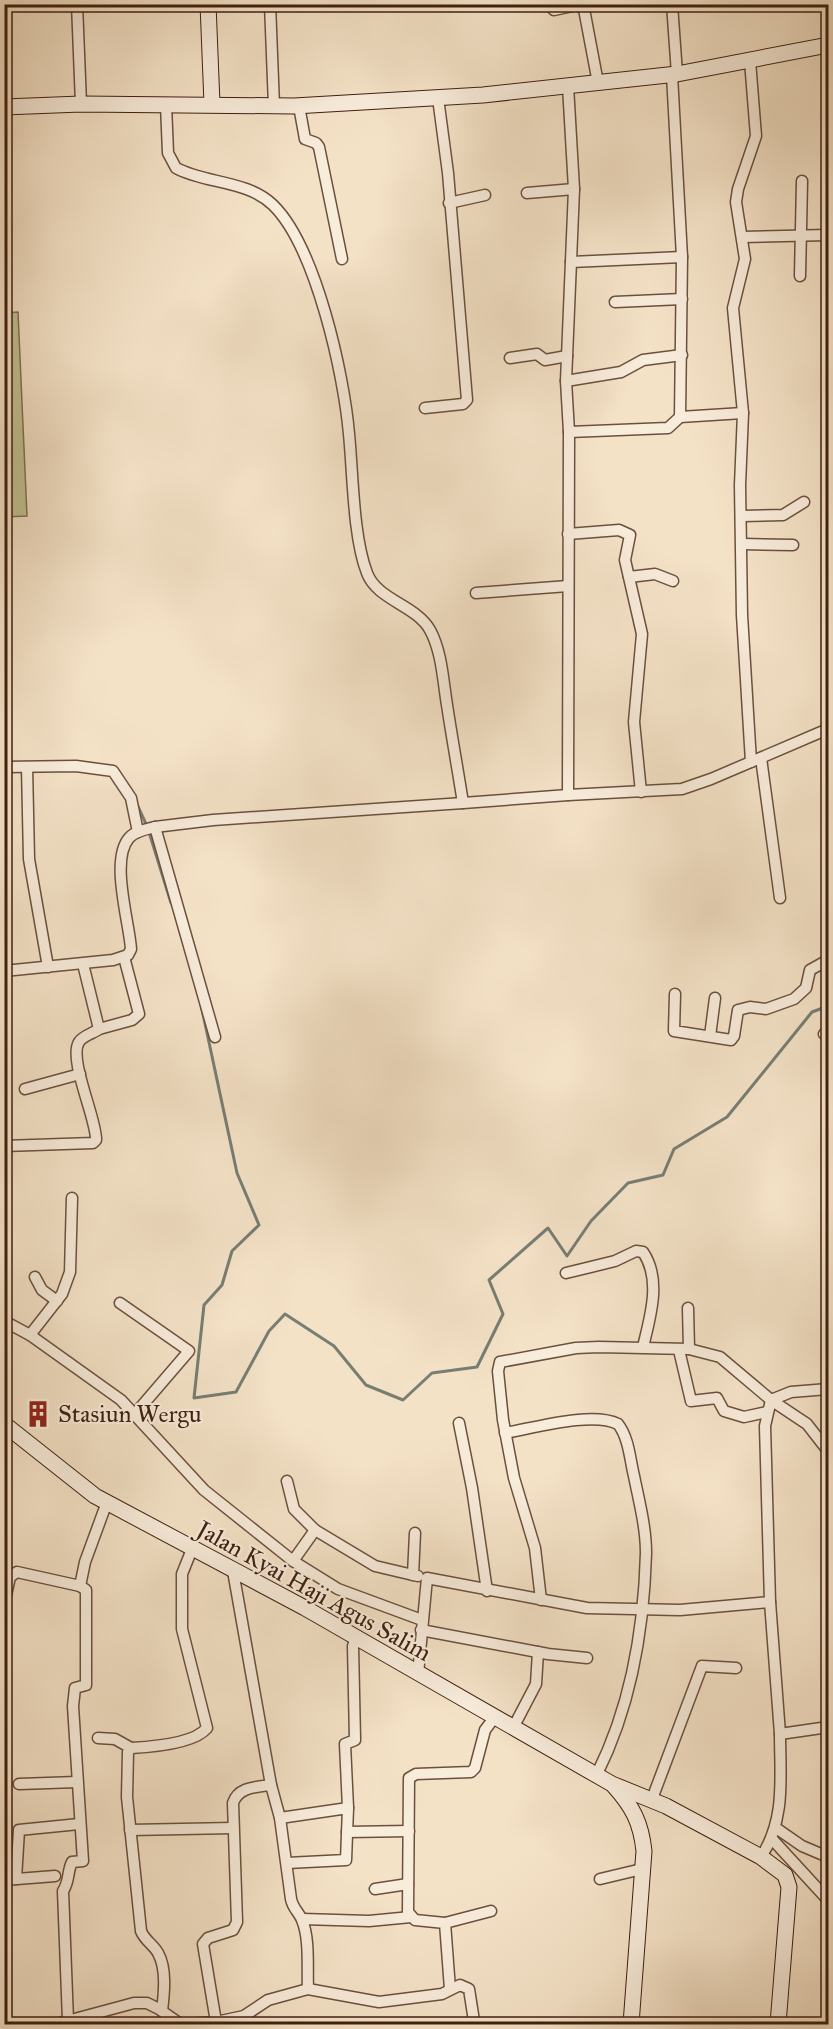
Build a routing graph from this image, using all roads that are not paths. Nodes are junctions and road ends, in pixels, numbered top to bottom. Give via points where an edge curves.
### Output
1 (77, 4) edge
2 (208, 4) edge
3 (270, 4) edge
4 (672, 4) edge
5 (550, 6) edge
6 (828, 45) edge
7 (750, 61) junction
8 (674, 74) junction
9 (598, 83) junction
10 (567, 86) junction
11 (438, 98) junction
12 (81, 104) junction
13 (212, 104) junction
14 (166, 105) junction
15 (274, 106) junction
16 (299, 106) junction
17 (4, 107) edge
18 (802, 181) dead end
19 (574, 189) junction
20 (527, 192) dead end
21 (485, 195) dead end
22 (449, 203) junction
23 (799, 235) junction
24 (828, 235) edge
25 (743, 237) junction
26 (682, 257) junction
27 (342, 259) dead end
28 (571, 262) junction
29 (800, 276) dead end
30 (682, 299) junction
31 (615, 302) dead end
32 (682, 355) junction
33 (567, 356) junction
34 (510, 358) dead end
35 (566, 381) junction
36 (425, 408) dead end
37 (743, 413) junction
38 (680, 417) junction
39 (568, 432) junction
40 (804, 502) dead end
41 (742, 516) junction
42 (568, 534) junction
43 (743, 544) junction
44 (793, 545) dead end
45 (628, 578) junction
46 (673, 581) dead end
47 (568, 586) junction
48 (476, 593) dead end
49 (828, 729) edge
50 (756, 760) junction
51 (4, 767) edge
52 (27, 767) junction
53 (641, 792) junction
54 (568, 795) junction
55 (463, 803) junction
56 (147, 829) junction
57 (780, 898) dead end
58 (124, 957) junction
59 (828, 960) edge
60 (83, 964) junction
61 (48, 967) junction
62 (4, 971) edge
63 (675, 994) dead end
64 (715, 998) dead end
65 (99, 1029) junction
66 (710, 1036) junction
67 (215, 1037) dead end
68 (80, 1074) junction
69 (25, 1089) dead end
70 (4, 1146) edge
71 (72, 1198) dead end
72 (566, 1273) dead end
73 (35, 1277) dead end
74 (57, 1301) junction
75 (120, 1303) dead end
76 (688, 1308) dead end
77 (4, 1321) edge
78 (30, 1335) junction
79 (643, 1347) junction
80 (684, 1349) junction
81 (828, 1389) edge
82 (771, 1400) junction
83 (767, 1412) junction
84 (134, 1415) junction
85 (459, 1423) dead end
86 (4, 1424) edge
87 (506, 1433) junction
88 (828, 1451) edge
89 (287, 1480) dead end
90 (107, 1502) junction
91 (315, 1530) junction
92 (415, 1533) dead end
93 (192, 1549) junction
94 (293, 1561) junction
95 (233, 1571) junction
96 (414, 1575) junction
97 (427, 1578) junction
98 (80, 1586) junction
99 (488, 1591) junction
100 (542, 1600) junction
101 (770, 1602) junction
102 (4, 1604) edge
103 (640, 1609) junction
104 (421, 1625) junction
105 (357, 1637) junction
106 (538, 1652) junction
107 (587, 1658) dead end
108 (736, 1668) dead end
109 (418, 1674) junction
110 (494, 1718) junction
111 (828, 1727) edge
112 (513, 1728) junction
113 (780, 1734) junction
114 (98, 1738) dead end
115 (131, 1748) junction
116 (597, 1774) junction
117 (77, 1782) junction
118 (19, 1784) dead end
119 (612, 1784) junction
120 (270, 1785) junction
121 (652, 1799) junction
122 (348, 1808) junction
123 (280, 1818) junction
124 (79, 1824) junction
125 (233, 1828) junction
126 (130, 1830) junction
127 (409, 1831) junction
128 (347, 1832) junction
129 (774, 1834) junction
130 (761, 1857) junction
131 (828, 1857) edge
132 (287, 1863) junction
133 (642, 1869) junction
134 (55, 1876) dead end
135 (16, 1879) junction
136 (600, 1879) dead end
137 (4, 1880) edge
138 (408, 1884) junction
139 (375, 1888) dead end
140 (828, 1900) edge
141 (491, 1911) dead end
142 (411, 1917) junction
143 (302, 1919) junction
144 (445, 1923) junction
145 (308, 1989) junction
146 (450, 1989) junction
147 (162, 2011) junction
148 (68, 2021) junction
149 (216, 2022) junction
150 (198, 2024) edge
151 (56, 2025) edge
152 (495, 2025) edge
153 (631, 2025) edge
154 (778, 2025) edge

1 - 12 street
2 - 13 street
3 - 15 street
4 - 8 street
5 - 9 street via 554,10 580,5 584,9
6 - 7 street
7 - 8 street
7 - 25 street via 756,125 754,145 736,202
8 - 9 street
8 - 26 street
9 - 10 street
10 - 11 street
10 - 19 street
11 - 16 street
11 - 22 street
12 - 14 street
12 - 17 street
13 - 14 street
13 - 15 street
14 - 55 street via 168,153 176,168 241,187 273,204 304,251 339,374 363,562 376,586 419,616 430,631 441,666
15 - 16 street
16 - 27 street via 305,139 319,147
18 - 23 street
19 - 20 street
19 - 28 street
21 - 22 street
22 - 36 street via 467,400 463,404
23 - 24 street
23 - 25 street
23 - 29 street
25 - 37 street via 745,259 734,308
26 - 28 street
26 - 30 street
28 - 33 street
30 - 31 street
30 - 32 street
32 - 35 street via 646,359 621,372
32 - 38 street
33 - 34 street via 545,360 537,354
33 - 35 street
35 - 39 street
37 - 38 street
37 - 41 street
38 - 39 street via 668,428
39 - 42 street
40 - 41 street via 783,515
41 - 43 street
42 - 45 street via 626,531 630,535 625,560
42 - 47 street
43 - 44 street
43 - 50 street via 742,615
45 - 46 street via 656,574
45 - 53 street via 642,634 634,722
47 - 48 street
47 - 54 street
49 - 50 street
50 - 53 street via 682,789
50 - 57 street
51 - 52 street
52 - 56 street via 76,766 113,771
52 - 61 street via 29,859
53 - 54 street
54 - 55 street
55 - 56 street via 213,820
56 - 58 street via 128,839 122,857 122,891 131,948
56 - 67 street
58 - 60 street
58 - 65 street via 139,1014 132,1020
59 - 66 street via 810,970 806,988 794,999 766,1009 738,1010 732,1039
60 - 61 street
60 - 65 street
61 - 62 street
63 - 66 street via 674,1031
64 - 66 street
65 - 68 street via 79,1042
68 - 69 street
68 - 70 street via 96,1142
71 - 74 street via 70,1272 68,1284
72 - 79 street via 643,1252 654,1298
73 - 74 street via 42,1290
74 - 78 street
75 - 84 street via 189,1351
76 - 80 street
77 - 78 street
78 - 84 street via 121,1400
79 - 80 street
79 - 87 street via 576,1348 500,1362
80 - 82 street via 720,1357
80 - 83 street via 692,1401 717,1398 724,1411 744,1417
81 - 82 street via 791,1392
82 - 83 street
82 - 88 street via 807,1424
83 - 101 street
84 - 94 street via 204,1490
85 - 99 street
86 - 90 street, Jalan Kyai Haji Agus Salim
87 - 100 street via 514,1478 535,1548
87 - 103 street via 572,1421 606,1420 618,1424 625,1439 642,1517 646,1552
89 - 91 street via 294,1509
90 - 93 street, Jalan Kyai Haji Agus Salim
90 - 98 street
91 - 94 street
91 - 96 street via 375,1566
92 - 96 street
93 - 95 street, Jalan Kyai Haji Agus Salim
93 - 115 street via 182,1574 182,1629 207,1728 199,1735 156,1747
94 - 104 street via 338,1589
95 - 105 street, Jalan Kyai Haji Agus Salim
95 - 120 street
96 - 97 street
97 - 99 street
97 - 104 street
98 - 102 street via 17,1572 10,1577
98 - 117 street via 86,1590 86,1685 75,1688 73,1706
99 - 100 street
100 - 103 street via 587,1608
101 - 103 street via 680,1610
101 - 113 street
103 - 116 street via 636,1657 624,1712
104 - 106 street
104 - 109 street
105 - 109 street, Jalan Kyai Haji Agus Salim
105 - 122 street via 353,1646 355,1740 345,1744
106 - 107 street
106 - 112 street via 535,1688
108 - 121 street via 702,1666
109 - 110 street, Jalan Kyai Haji Agus Salim
110 - 112 street, Jalan Kyai Haji Agus Salim
110 - 127 street via 485,1730 471,1772 410,1776
111 - 113 street
112 - 116 street, Jalan Kyai Haji Agus Salim
113 - 129 street via 780,1799
114 - 115 street via 115,1739
115 - 126 street via 127,1797
116 - 119 street, Jalan Kyai Haji Agus Salim
117 - 118 street
117 - 124 street
119 - 121 street
119 - 133 street via 635,1811 642,1829
120 - 123 street
120 - 125 street via 236,1795
121 - 130 street
122 - 123 street
122 - 128 street
123 - 132 street
124 - 135 street via 19,1830
124 - 148 street via 83,1861 72,1862 70,1880 63,1891
125 - 126 street
125 - 149 street via 237,1923 233,1930 202,1944
126 - 147 street via 141,1931 144,1940 159,1954 165,1991
127 - 128 street
127 - 138 street
128 - 132 street via 346,1860
129 - 130 street
129 - 131 street
129 - 140 street
130 - 154 street via 785,1875 789,1887
132 - 143 street via 294,1911
133 - 136 street
133 - 153 street
134 - 135 street
135 - 137 street
138 - 139 street
138 - 142 street
141 - 144 street
142 - 143 street via 369,1921
142 - 144 street
143 - 145 street
144 - 146 street
145 - 146 street via 379,2002 442,1994
145 - 149 street via 268,2000 248,2015
146 - 152 street via 466,1986 471,1993 474,2020
147 - 148 street via 147,2003 134,2003
147 - 150 street via 178,2023
148 - 151 street
149 - 150 street

